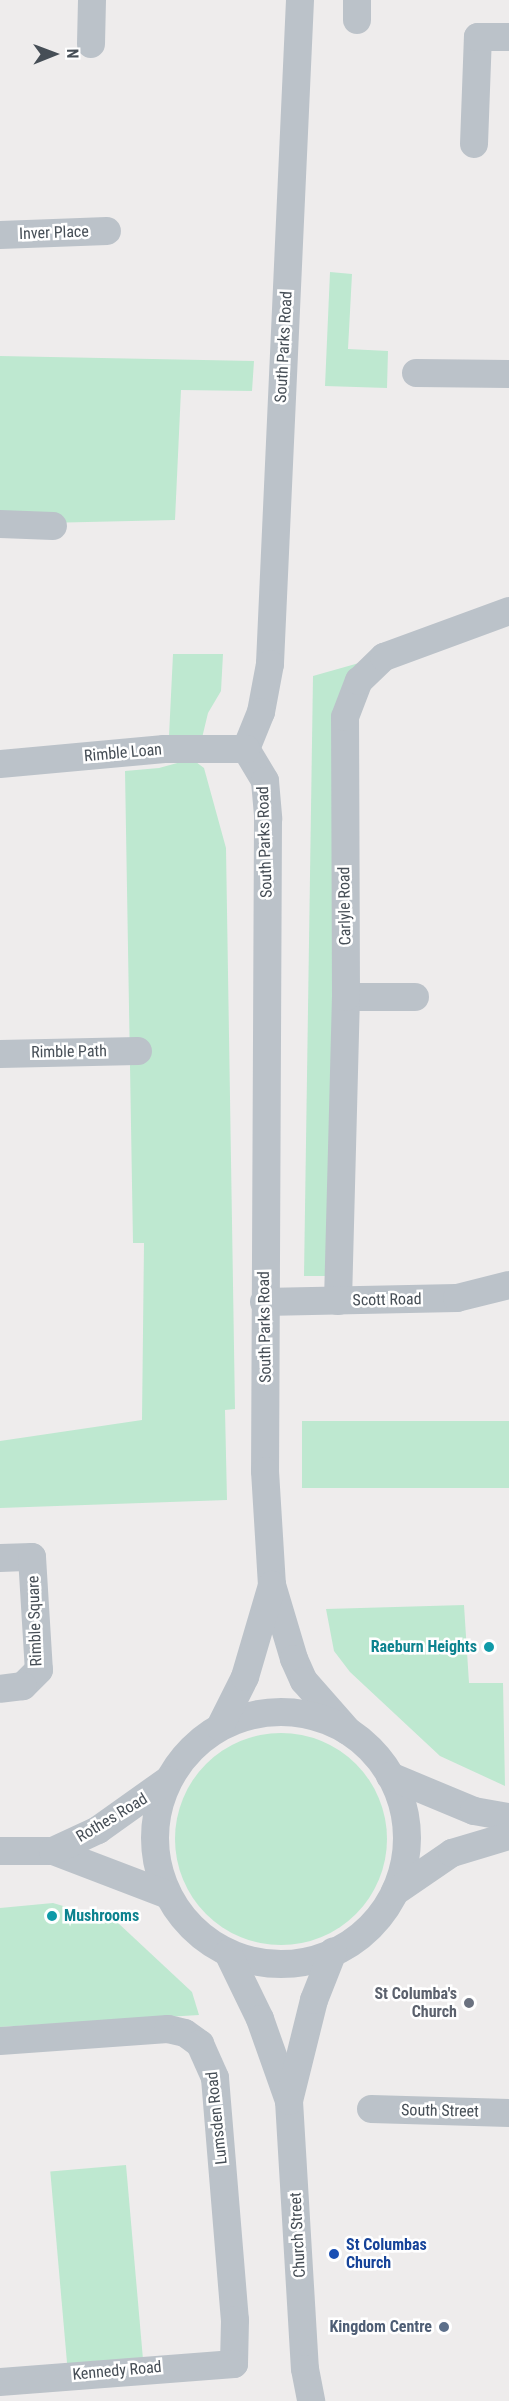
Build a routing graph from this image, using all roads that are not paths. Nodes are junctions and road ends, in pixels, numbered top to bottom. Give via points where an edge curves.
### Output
1 (92, 0) edge
2 (300, 0) edge
3 (509, 37) edge
4 (91, 44) dead end
5 (474, 144) dead end
6 (107, 231) dead end
7 (0, 235) edge
8 (416, 373) dead end
9 (509, 374) edge
10 (0, 524) edge
11 (52, 526) dead end
12 (509, 611) edge
13 (246, 749) junction
14 (0, 764) edge
15 (346, 997) junction
16 (415, 997) dead end
17 (138, 1052) dead end
18 (0, 1054) edge
19 (509, 1285) edge
20 (338, 1301) junction
21 (264, 1302) junction
22 (0, 1558) edge
23 (272, 1585) junction
24 (0, 1689) edge
25 (220, 1727) junction
26 (348, 1731) junction
27 (390, 1776) junction
28 (168, 1780) junction
29 (509, 1817) edge
30 (509, 1836) edge
31 (0, 1851) edge
32 (53, 1851) junction
33 (394, 1892) junction
34 (168, 1895) junction
35 (333, 1952) junction
36 (228, 1953) junction
37 (0, 2041) edge
38 (289, 2101) junction
39 (371, 2109) dead end
40 (509, 2113) edge
41 (234, 2364) joint
42 (305, 2368) junction
43 (0, 2382) edge
44 (303, 2401) edge
45 (311, 2401) edge

1 - 4 street
2 - 13 street, South Parks Road via 270,664 261,712
3 - 5 street via 478,37
6 - 7 street, Inver Place
8 - 9 street
10 - 11 street
12 - 15 street, Carlyle Road via 399,648 366,673 353,692 345,717 343,763
13 - 14 street, Rimble Loan via 164,749
13 - 21 street, South Parks Road via 265,781 268,819
15 - 16 street
15 - 20 street, Carlyle Road
17 - 18 street, Rimble Path
19 - 20 street, Scott Road via 457,1298
20 - 21 street, Scott Road
21 - 23 street, South Parks Road via 264,1471
22 - 24 street, Rimble Square via 32,1557 39,1670 23,1686
23 - 25 street, South Parks Road via 245,1677
23 - 26 street, South Parks Road via 304,1681
25 - 26 street via 251,1715 285,1712 318,1717
25 - 28 street via 199,1742
26 - 27 street via 379,1759
27 - 29 street via 474,1812
27 - 33 street via 402,1804 406,1833 404,1863
28 - 32 street, Rothes Road via 114,1820
28 - 34 street via 158,1808 154,1838 158,1867
30 - 33 street via 452,1853
31 - 32 street, Rothes Road
32 - 34 street, Rothes Road
33 - 35 street via 369,1928
34 - 36 street via 190,1925
35 - 36 street via 281,1964
35 - 38 street, Church Street via 314,2000
36 - 38 street, Church Street via 260,2019
37 - 41 street, Lumsden Road via 168,2029 185,2033 205,2051 215,2078 235,2320
38 - 42 street, Church Street
39 - 40 street, South Street
41 - 43 street, Kennedy Road
42 - 44 street, Church Street
42 - 45 street, Church Street

